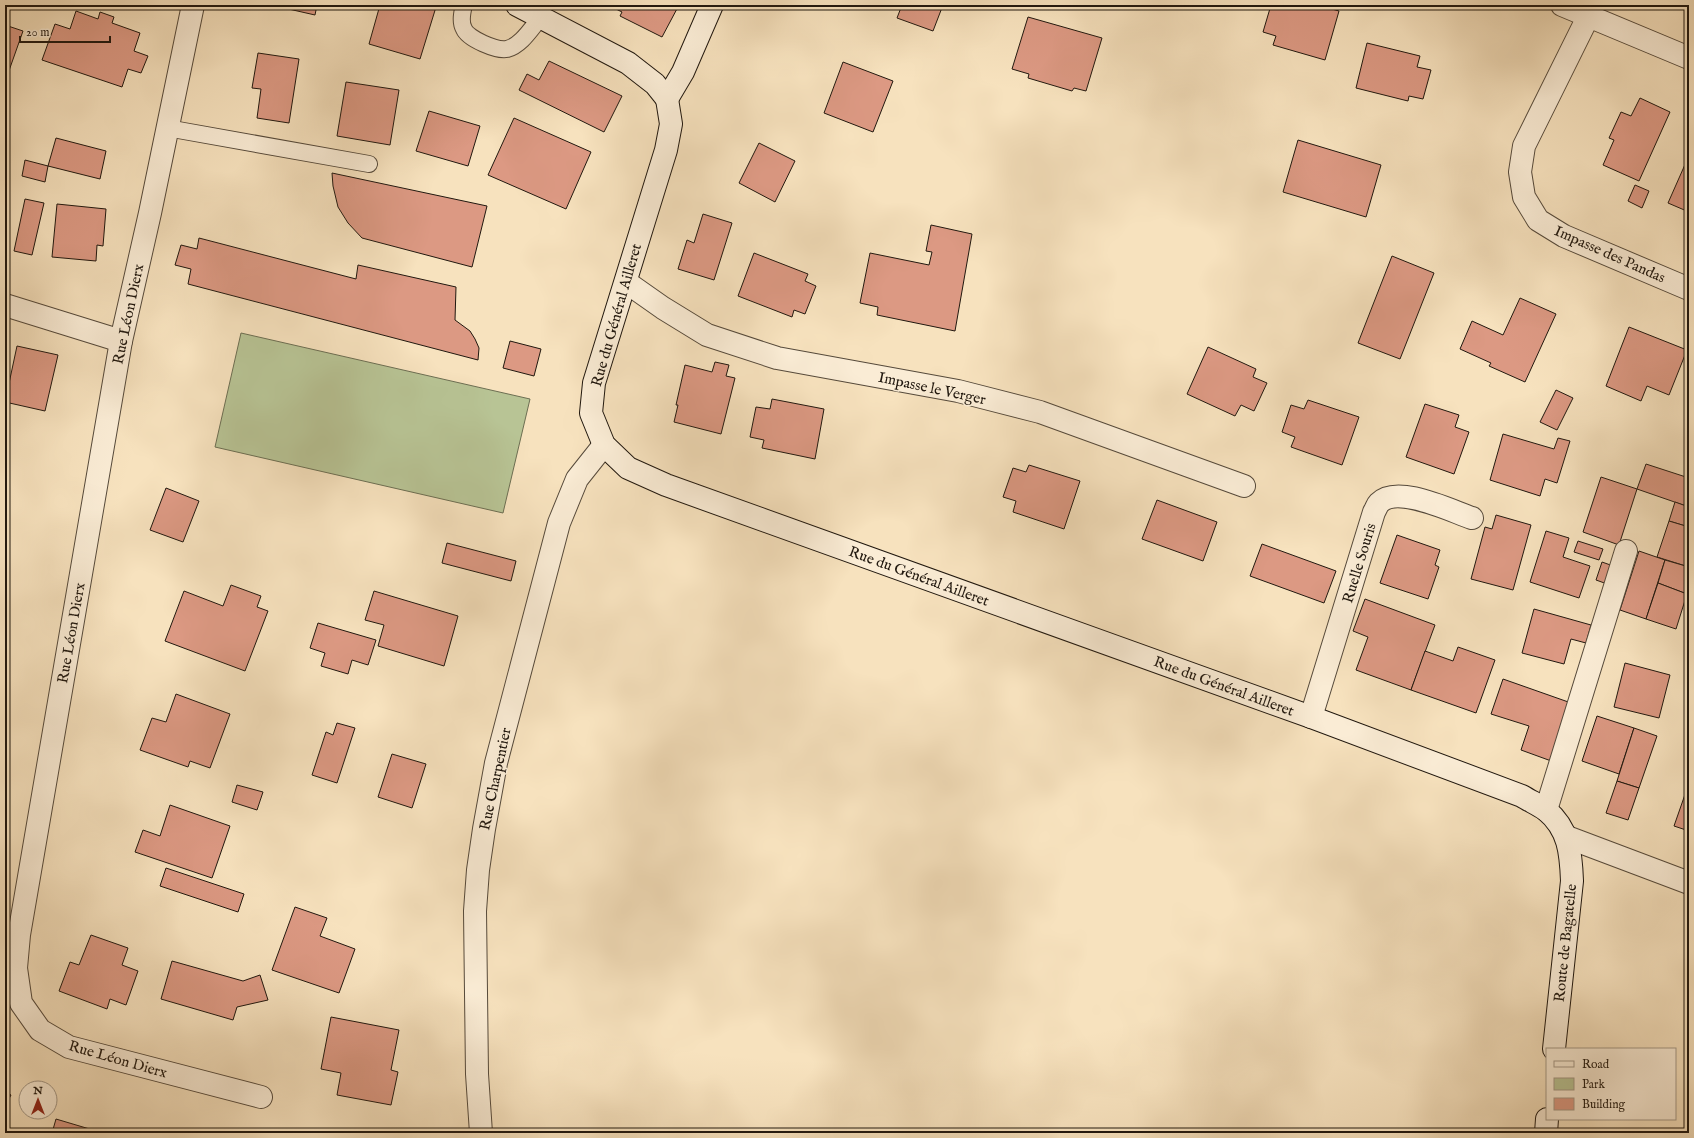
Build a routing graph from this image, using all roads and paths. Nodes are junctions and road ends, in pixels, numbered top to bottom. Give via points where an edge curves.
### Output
1 (193, 5) edge
2 (464, 5) edge
3 (517, 5) edge
4 (712, 5) edge
5 (1562, 5) edge
6 (541, 17) junction
7 (1588, 17) junction
8 (1687, 54) edge
9 (667, 99) junction
10 (167, 128) junction
11 (369, 164) dead end
12 (626, 282) junction
13 (1689, 289) edge
14 (5, 305) edge
15 (121, 341) junction
16 (604, 445) junction
17 (1244, 486) dead end
18 (1472, 518) dead end
19 (1626, 551) dead end
20 (1310, 716) junction
21 (1546, 810) junction
22 (1567, 837) junction
23 (1689, 883) edge
24 (1554, 1048) edge
25 (261, 1096) dead end
26 (1547, 1120) edge
27 (481, 1133) edge
28 (1546, 1133) edge

1 - 10 street, Rue Léon Dierx
2 - 6 lane via 461,20 464,30 470,37 507,49 518,43
3 - 6 street
4 - 9 street via 683,72
5 - 7 street
6 - 9 street via 628,63 655,84
7 - 8 street
7 - 13 street, Impasse des Pandas via 1524,146 1520,172 1524,197 1538,220 1564,236
9 - 12 street, Rue du Général Ailleret via 670,124 666,150
10 - 11 lane
10 - 15 street, Rue Léon Dierx
12 - 16 street, Rue du Général Ailleret via 594,383 591,413
12 - 17 street, Impasse le Verger via 707,335 777,358 958,391 1040,412
14 - 15 street
15 - 25 street, Rue Léon Dierx via 19,935 16,968 21,1003 40,1030 69,1047
16 - 20 street, Rue du Général Ailleret via 628,468 666,485
16 - 27 street, Rue Charpentier via 577,479 559,523 496,763 485,822 475,910 477,1074
18 - 20 street, Ruelle Souris via 1414,498 1400,496 1379,503
19 - 21 street
20 - 21 street, Rue du Général Ailleret via 1522,796
21 - 22 street, Rue du Général Ailleret
22 - 23 street
22 - 24 street, Route de Bagatelle via 1572,881
26 - 28 street

